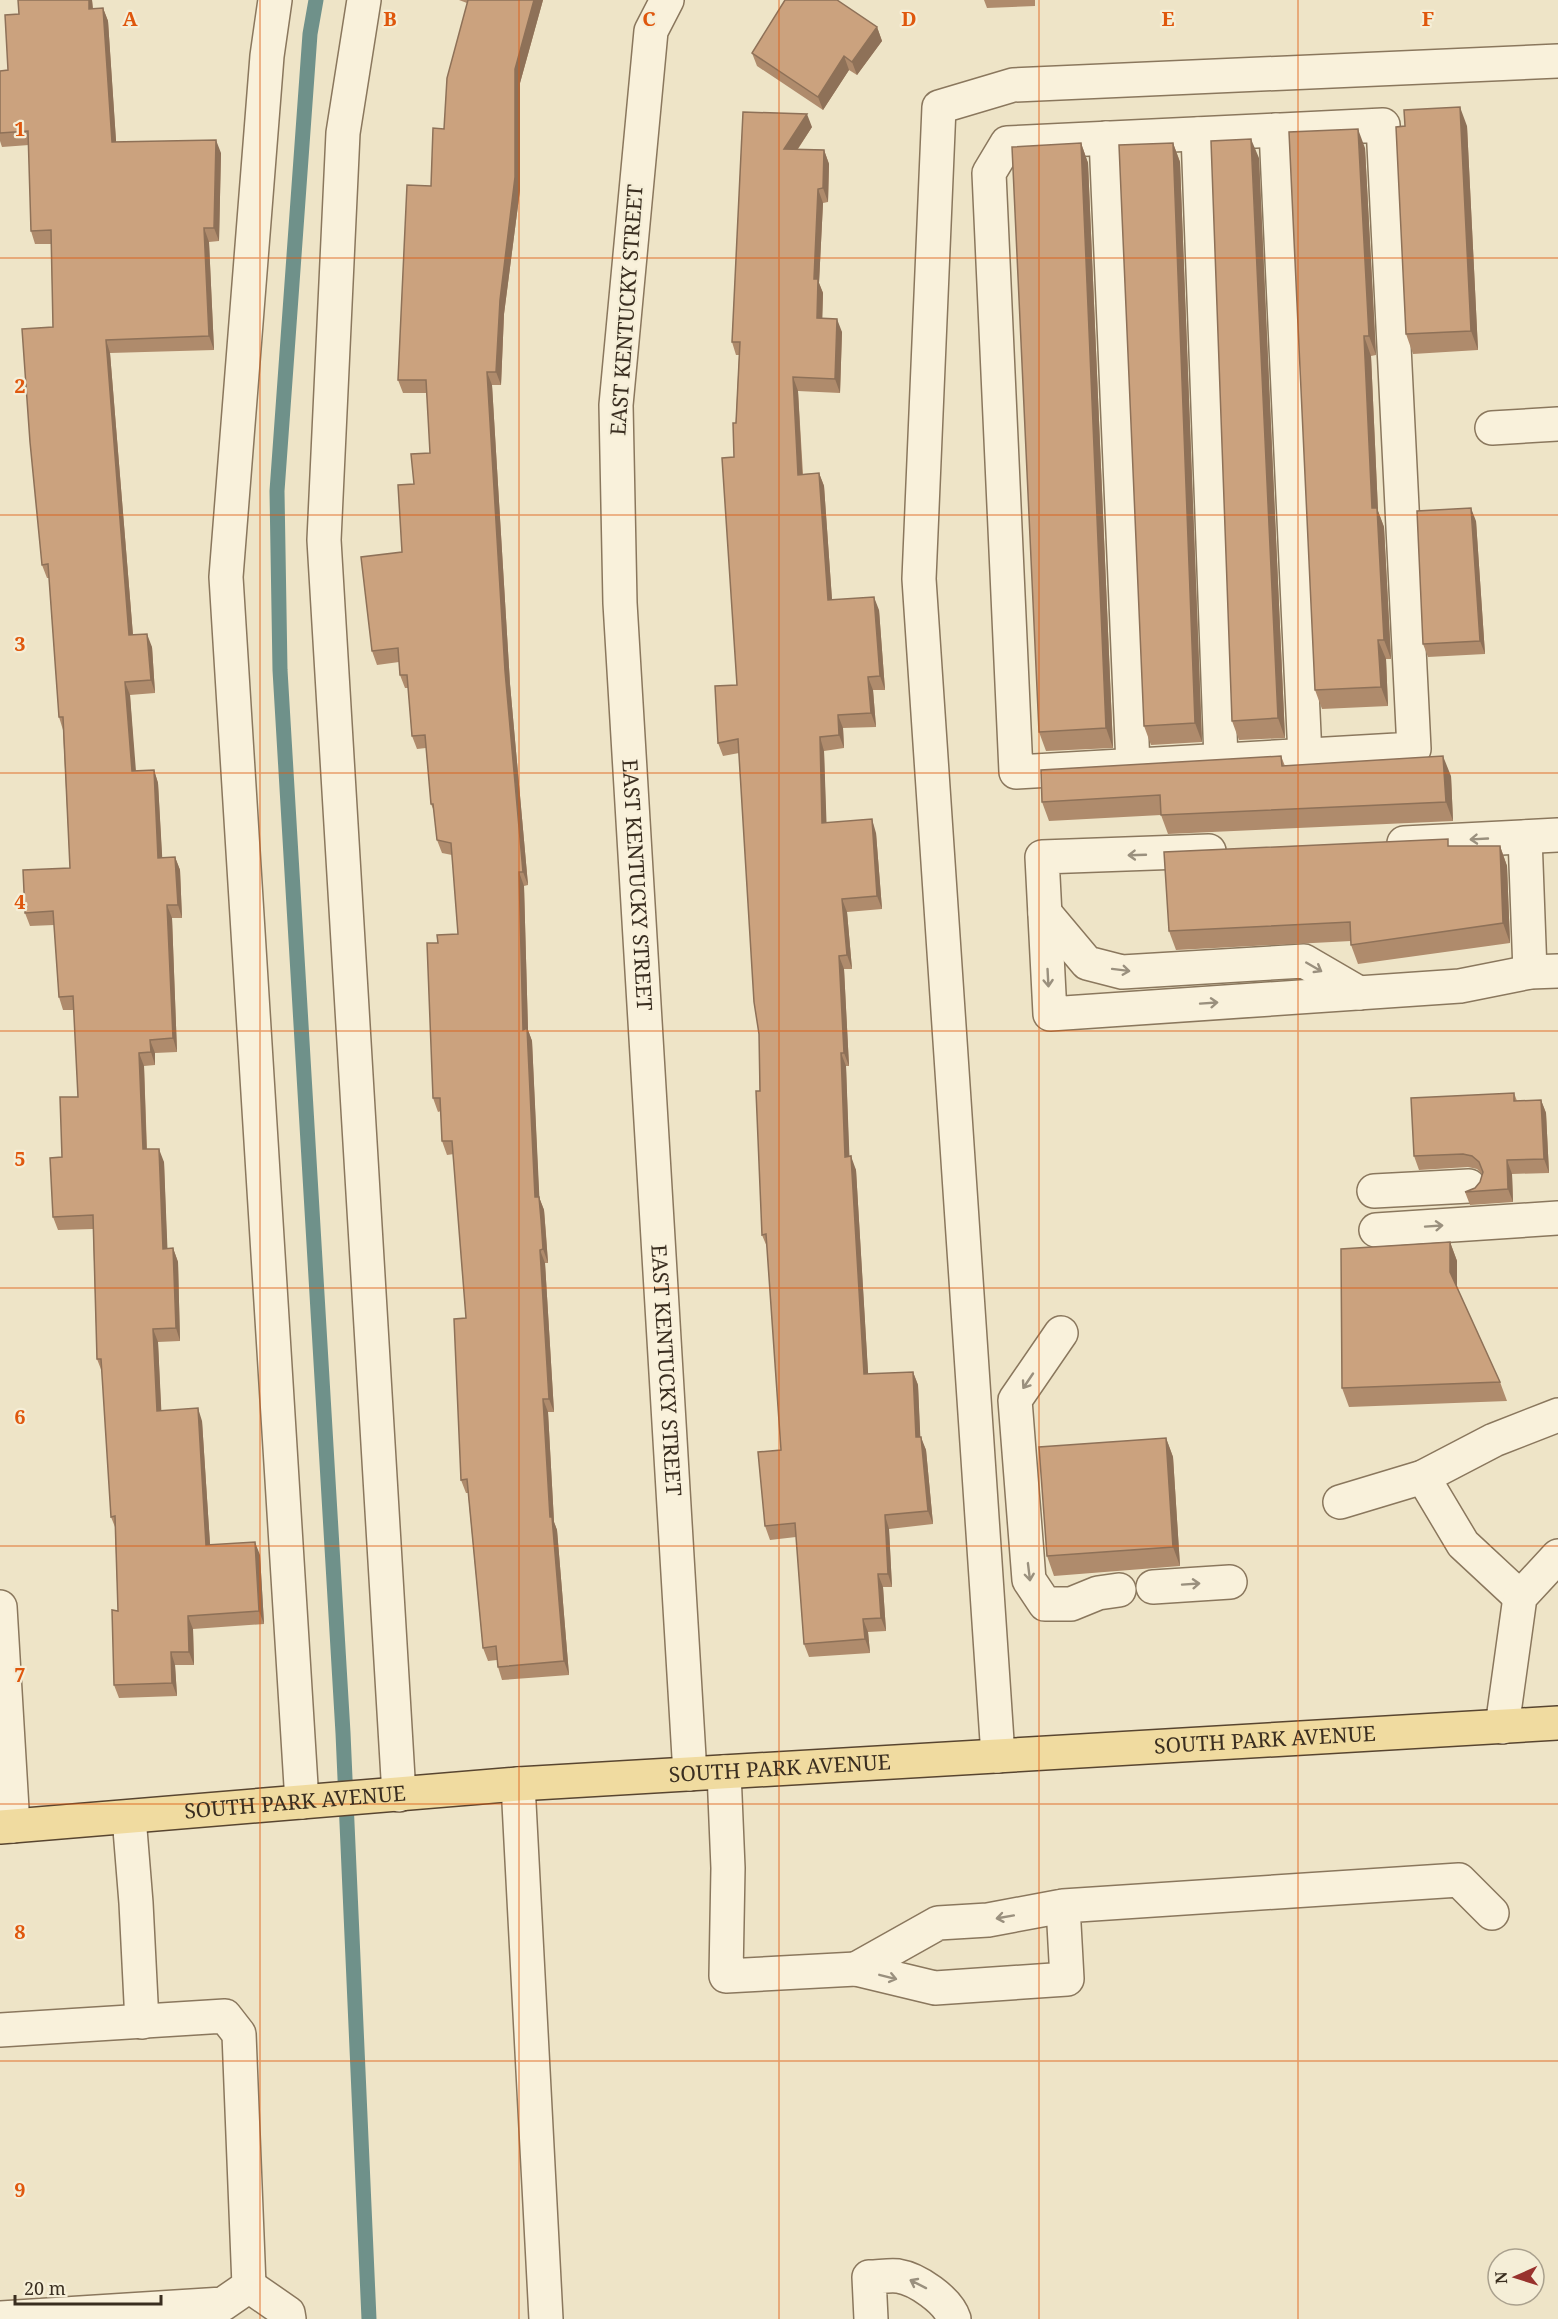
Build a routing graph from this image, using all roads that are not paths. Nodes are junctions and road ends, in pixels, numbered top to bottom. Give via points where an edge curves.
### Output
1 (275, 0) edge
2 (364, 0) edge
3 (666, 0) edge
4 (1558, 61) edge
5 (1276, 130) junction
6 (1198, 134) junction
7 (1106, 138) junction
8 (1558, 424) edge
9 (1492, 428) dead end
10 (1305, 756) junction
11 (1221, 760) junction
12 (1133, 765) junction
13 (1558, 835) edge
14 (1525, 837) junction
15 (1369, 844) edge
16 (1237, 850) edge
17 (1045, 913) junction
18 (1544, 972) edge
19 (1359, 993) junction
20 (1469, 1186) dead end
21 (1374, 1191) dead end
22 (1558, 1218) edge
23 (1376, 1230) dead end
24 (1061, 1333) dead end
25 (1558, 1415) edge
26 (1423, 1476) junction
27 (1340, 1502) dead end
28 (1558, 1556) edge
29 (1230, 1582) dead end
30 (1153, 1587) dead end
31 (1119, 1590) dead end
32 (1520, 1597) junction
33 (0, 1607) edge
34 (1558, 1723) edge
35 (1502, 1727) junction
36 (998, 1756) junction
37 (724, 1772) junction
38 (690, 1774) junction
39 (518, 1784) junction
40 (389, 1795) junction
41 (304, 1802) junction
42 (129, 1817) junction
43 (7, 1827) edge
44 (1063, 1906) junction
45 (1491, 1913) dead end
46 (856, 1969) junction
47 (142, 2022) junction
48 (0, 2030) edge
49 (249, 2286) junction
50 (0, 2318) edge
51 (289, 2319) edge
52 (546, 2319) edge
53 (871, 2319) edge
54 (954, 2319) edge

1 - 41 street via 267,56 226,577
2 - 40 street via 343,133 324,540
3 - 38 street, EAST KENTUCKY STREET via 651,31 616,405 620,603
4 - 36 street via 1013,85 939,107 919,579
5 - 6 street
5 - 10 street
5 - 10 street via 1383,125 1413,726 1414,749
6 - 7 street
6 - 11 street
7 - 12 street
7 - 12 street via 1007,143 989,173 1016,772
8 - 9 street
10 - 11 street
11 - 12 street
13 - 14 street
14 -> 15 street
14 - 18 street
16 -> 17 street via 1042,857
17 -> 19 street via 1087,963 1122,972 1304,961
17 -> 19 street via 1050,1014
18 - 19 street via 1460,987
20 - 21 street
23 -> 22 street
24 -> 31 street via 1016,1400 1029,1580 1045,1604 1071,1604
25 - 26 street via 1494,1440
26 - 27 street
26 - 32 street via 1463,1544
28 - 32 street
30 -> 29 street
32 - 35 street
33 - 43 street
34 - 35 main road, SOUTH PARK AVENUE
35 - 36 main road, SOUTH PARK AVENUE
36 - 37 main road, SOUTH PARK AVENUE
37 - 38 main road, SOUTH PARK AVENUE
37 - 46 street via 728,1868 726,1976
38 - 39 main road, SOUTH PARK AVENUE
39 - 40 main road, SOUTH PARK AVENUE
39 - 52 street
40 - 41 main road, SOUTH PARK AVENUE
41 - 42 main road, SOUTH PARK AVENUE
42 - 43 main road, SOUTH PARK AVENUE
42 - 47 street
44 - 45 street via 1459,1880
44 -> 46 street via 988,1920 938,1923
46 -> 44 street via 935,1988 1067,1979
47 - 48 street
47 - 49 street via 225,2016 239,2034
49 - 50 street via 223,2304
49 - 51 street via 288,2313
54 -> 53 street via 940,2299 921,2283 899,2276 869,2277

